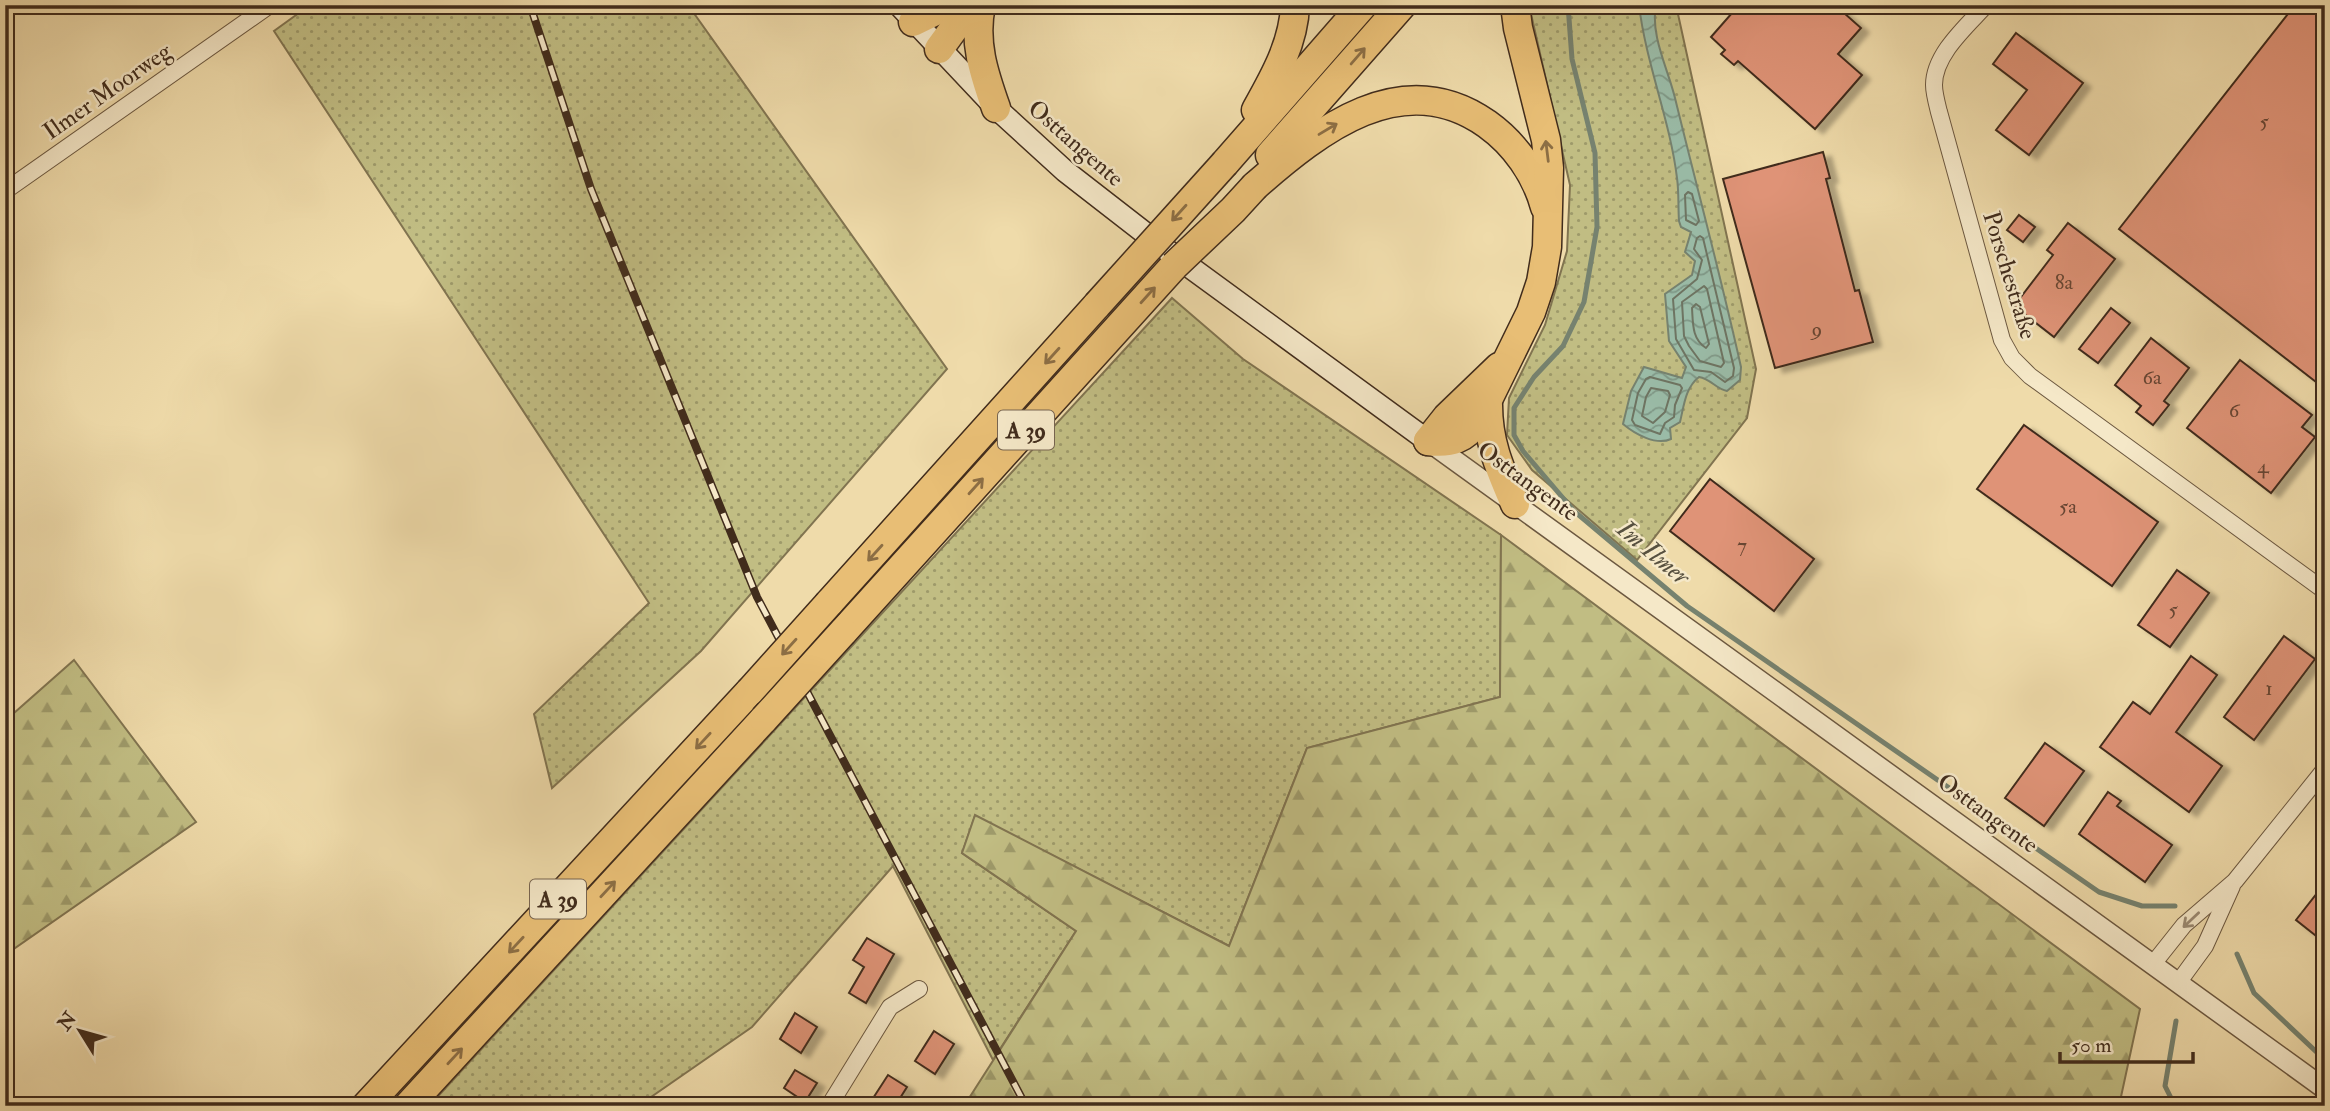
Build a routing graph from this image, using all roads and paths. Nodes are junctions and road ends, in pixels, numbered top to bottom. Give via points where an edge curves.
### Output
1 (270, 5) edge
2 (948, 5) edge
3 (971, 5) edge
4 (981, 5) edge
5 (1295, 5) edge
6 (1363, 5) edge
7 (1402, 5) edge
8 (1515, 5) edge
9 (1986, 5) edge
10 (906, 13) edge
11 (939, 48) junction
12 (996, 108) junction
13 (1225, 163) junction
14 (1251, 183) junction
15 (5, 191) edge
16 (1548, 219) junction
17 (1506, 360) junction
18 (1488, 405) junction
19 (1428, 441) junction
20 (1515, 504) junction
21 (2325, 591) edge
22 (2325, 769) edge
23 (2235, 881) junction
24 (2152, 964) junction
25 (2178, 983) junction
26 (919, 989) dead end
27 (2325, 1089) edge
28 (366, 1106) edge
29 (408, 1106) edge
30 (829, 1106) edge

1 - 15 street, Ilmer Moorweg
2 - 10 highway
3 - 11 highway
4 - 12 highway via 978,48
5 - 13 highway via 1280,65
6 - 13 highway, A 39
14 -> 7 highway
16 -> 8 highway via 1546,140
9 - 21 street, Porschestraße via 1954,40 1934,83 2002,341 2030,376
10 - 11 main road, Osttangente
11 - 12 main road, Osttangente
12 - 19 main road, Osttangente via 1098,198
13 -> 28 highway, A 39, bridge via 750,691
14 -> 16 highway via 1349,117 1380,105 1422,101 1458,109 1497,131 1533,178
29 -> 14 highway, A 39, bridge via 1174,266 1233,210
16 - 17 highway via 1537,296
17 - 18 highway
17 - 19 highway
18 - 19 highway via 1466,435 1451,442
18 - 20 highway via 1490,440
19 - 20 street, Osttangente
20 - 24 street, Osttangente
22 - 23 street
23 -> 24 street via 2184,925
23 - 25 street via 2205,946
24 - 25 street, Osttangente
25 - 27 street, Osttangente
26 - 30 street via 890,1007

